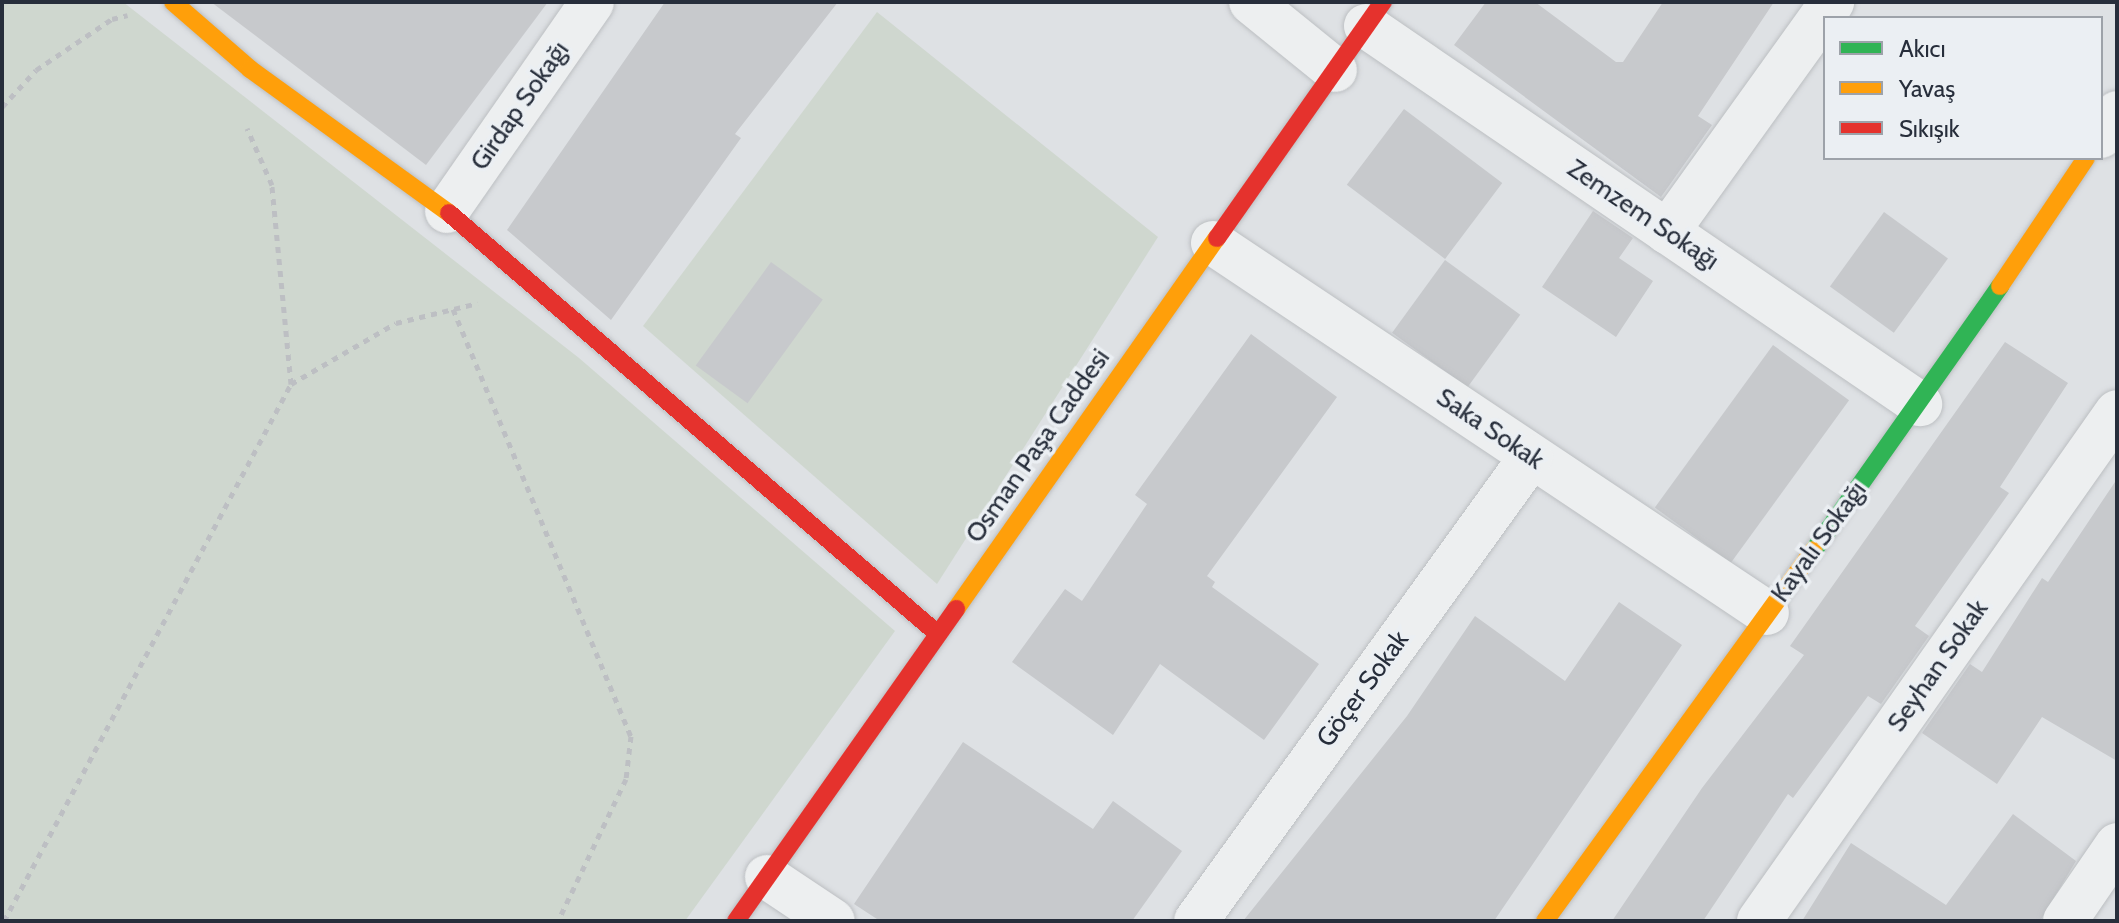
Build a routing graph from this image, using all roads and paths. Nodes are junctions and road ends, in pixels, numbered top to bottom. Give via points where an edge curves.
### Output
1 (592, 2) edge
2 (1251, 2) edge
3 (1832, 2) edge
4 (175, 3) edge
5 (1375, 14) edge
6 (233, 54) junction
7 (1335, 70) junction
8 (2, 107) edge
9 (2117, 113) edge
10 (2103, 133) edge
11 (2085, 160) edge
12 (447, 211) junction
13 (1667, 232) junction
14 (1213, 243) junction
15 (528, 280) junction
16 (453, 309) junction
17 (291, 384) junction
18 (1920, 404) junction
19 (2117, 412) edge
20 (1531, 457) junction
21 (1767, 613) junction
22 (938, 634) junction
23 (2117, 845) edge
24 (767, 877) junction
25 (4, 921) edge
26 (558, 921) edge
27 (736, 921) edge
28 (833, 921) edge
29 (1196, 921) edge
30 (1545, 921) edge
31 (1759, 921) edge
32 (2065, 921) edge

1 - 12 street, Girdap Sokağı
2 - 7 street
3 - 13 street
4 - 6 street
4 - 8 path via 112,19 36,70
5 - 7 street, Osman Paşa Caddesi
5 - 13 street, Zemzem Sokağı
6 - 12 street
6 - 17 path via 234,100 272,185
7 - 14 street, Osman Paşa Caddesi
9 - 10 street
11 - 18 street, Kayalı Sokağı
12 - 15 street
13 - 18 street, Zemzem Sokağı
14 - 20 street, Saka Sokak
14 - 22 street, Osman Paşa Caddesi
15 - 16 path
15 - 22 street
16 - 17 path via 396,323
16 - 26 path via 631,736 626,779
17 - 25 path
18 - 21 street, Kayalı Sokağı
19 - 31 street, Seyhan Sokak
20 - 21 street, Saka Sokak
20 - 29 street, Göçer Sokak
21 - 30 street, Kayalı Sokağı
22 - 24 street, Osman Paşa Caddesi
23 - 32 street
24 - 27 street, Osman Paşa Caddesi
24 - 28 street

